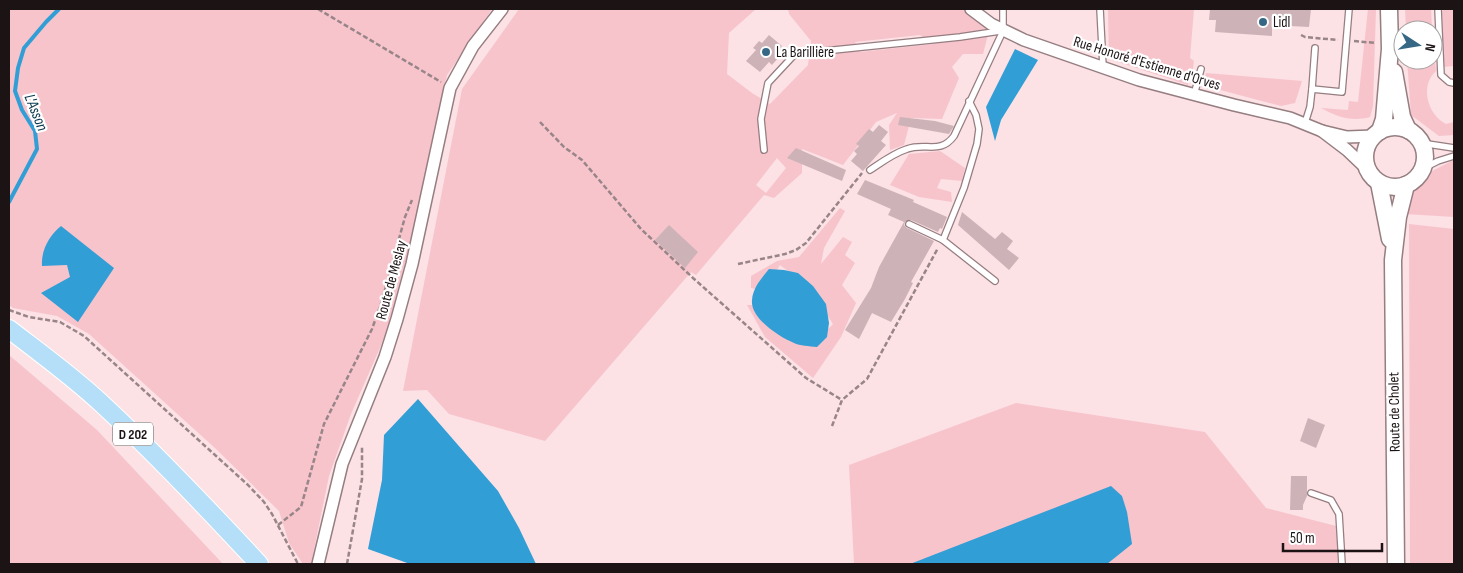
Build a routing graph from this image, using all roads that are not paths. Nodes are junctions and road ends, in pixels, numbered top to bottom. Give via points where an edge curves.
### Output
1 (502, 9) edge
2 (971, 9) edge
3 (1003, 9) edge
4 (1100, 9) edge
5 (1349, 9) edge
6 (1389, 9) edge
7 (1438, 9) edge
8 (1002, 31) junction
9 (1385, 46) junction
10 (1315, 48) dead end
11 (1103, 67) junction
12 (1201, 69) dead end
13 (1454, 83) edge
14 (1312, 89) junction
15 (1194, 95) junction
16 (969, 101) junction
17 (1305, 122) junction
18 (1408, 130) junction
19 (1322, 131) junction
20 (1377, 134) junction
21 (1421, 143) junction
22 (1454, 148) edge
23 (764, 150) dead end
24 (1454, 156) edge
25 (1368, 169) junction
26 (1422, 169) junction
27 (870, 170) road end
28 (1379, 182) junction
29 (1406, 185) junction
30 (909, 224) dead end
31 (943, 240) junction
32 (1393, 260) junction
33 (994, 281) dead end
34 (9, 329) edge
35 (1311, 493) dead end
36 (259, 564) edge
37 (318, 564) edge
38 (1342, 564) edge
39 (1396, 564) edge

1 - 37 street, Route de Meslay via 473,46 450,88 397,319 342,464
2 - 8 street, Rue Honoré d'Estienne d'Orves
3 - 8 lane
4 - 11 lane
5 - 14 lane via 1342,92
6 - 9 main road
7 - 13 lane via 1440,75
8 - 11 street, Rue Honoré d'Estienne d'Orves
8 - 16 lane
8 - 23 lane via 795,54 768,83 760,119
9 - 18 main road via 1402,118
9 - 20 main road via 1384,119
10 - 14 lane
11 - 15 street, Rue Honoré d'Estienne d'Orves
12 - 15 lane
14 - 17 lane
15 - 17 street, Rue Honoré d'Estienne d'Orves
16 - 27 lane via 949,143 939,148 910,147
16 - 31 lane via 979,129 977,144
17 - 19 street, Rue Honoré d'Estienne d'Orves
18 - 20 main road via 1394,128
18 - 21 main road
19 - 20 street, Rue Honoré d'Estienne d'Orves via 1348,137
19 - 25 street, Rue Honoré d'Estienne d'Orves
20 - 25 main road via 1368,143 1365,160
21 - 22 lane
21 - 26 main road via 1424,152
24 - 26 lane
25 - 28 main road
26 - 29 main road
28 - 29 main road via 1392,187
28 - 32 main road, Route de Cholet
29 - 32 main road, Route de Cholet
30 - 31 lane
31 - 33 lane
32 - 39 main road, Route de Cholet
34 - 36 main road, D 202 via 100,402
35 - 38 lane via 1331,500 1339,514

